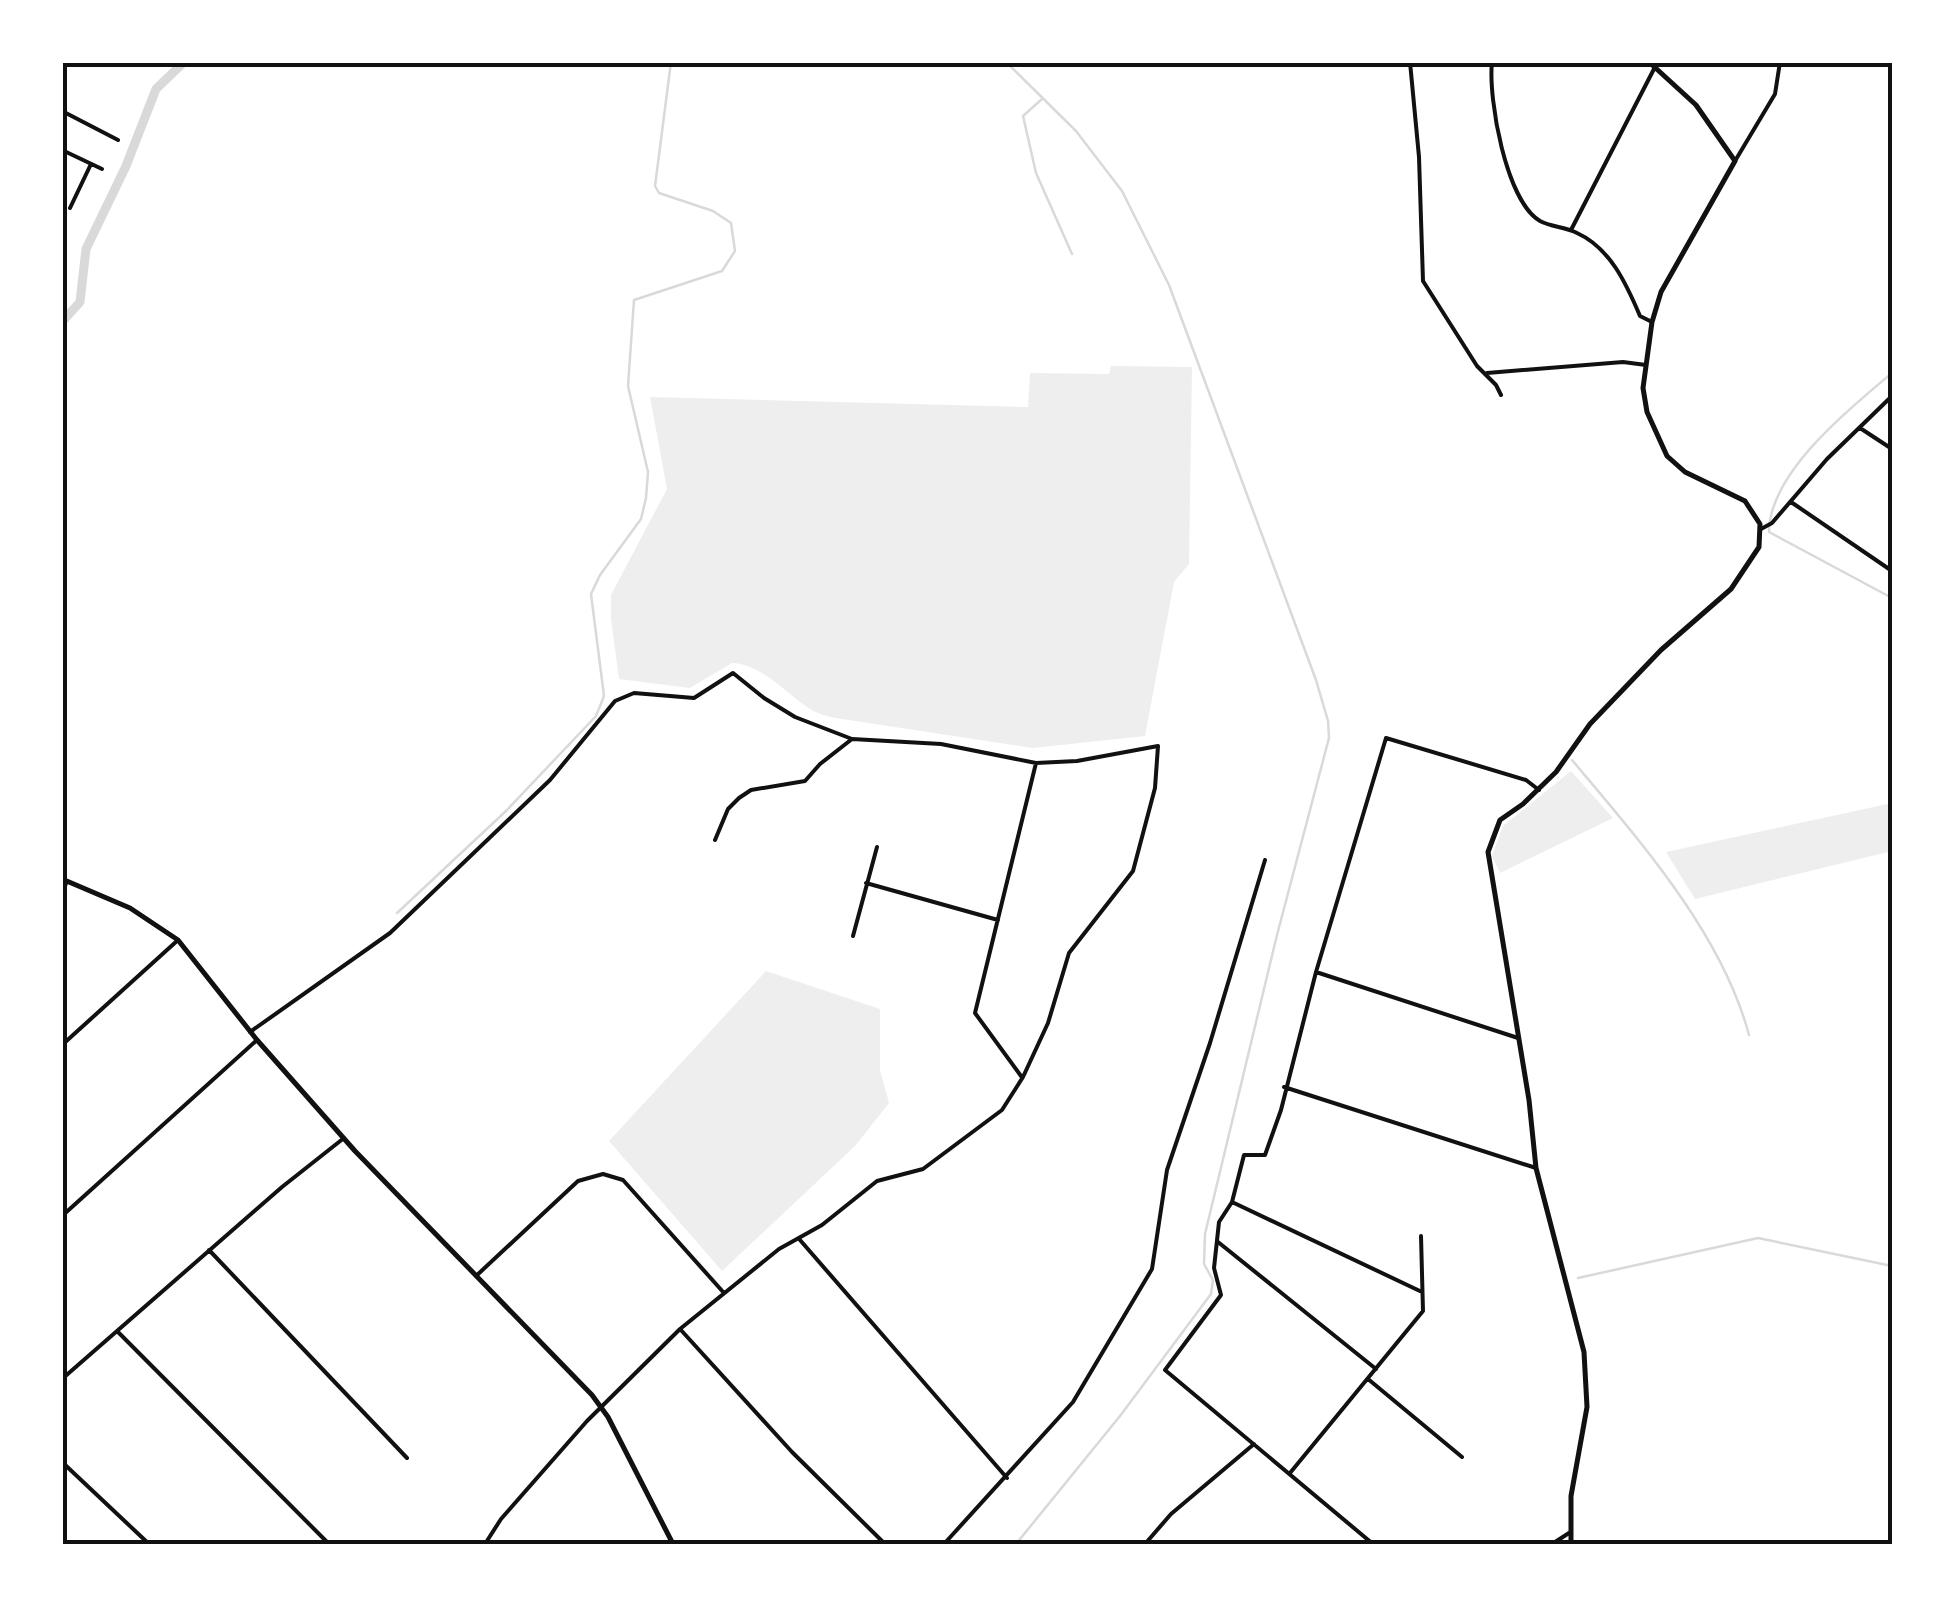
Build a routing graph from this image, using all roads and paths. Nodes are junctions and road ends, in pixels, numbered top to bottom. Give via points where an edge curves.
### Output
1 (1410, 62) edge
2 (1492, 62) edge
3 (1780, 62) edge
4 (1652, 65) edge
5 (62, 110) edge
6 (118, 140) dead end
7 (62, 150) edge
8 (1735, 161) junction
9 (91, 164) junction
10 (102, 169) dead end
11 (70, 208) dead end
12 (1570, 230) junction
13 (1652, 322) junction
14 (1646, 365) junction
15 (1484, 373) junction
16 (1501, 395) dead end
17 (1892, 396) edge
18 (1860, 428) junction
19 (1892, 449) edge
20 (1791, 502) junction
21 (1763, 528) junction
22 (1892, 570) edge
23 (852, 739) junction
24 (1036, 763) junction
25 (1538, 790) junction
26 (715, 840) dead end
27 (877, 848) dead end
28 (1264, 860) dead end
29 (65, 880) edge
30 (866, 883) junction
31 (62, 893) edge
32 (998, 920) junction
33 (853, 936) dead end
34 (178, 940) junction
35 (1316, 972) junction
36 (250, 1032) junction
37 (1518, 1038) junction
38 (257, 1040) junction
39 (62, 1045) edge
40 (1023, 1078) junction
41 (1284, 1088) junction
42 (344, 1138) junction
43 (1536, 1168) junction
44 (1232, 1202) junction
45 (62, 1216) edge
46 (1421, 1236) dead end
47 (799, 1239) junction
48 (1218, 1242) junction
49 (210, 1250) junction
50 (476, 1276) junction
51 (1422, 1292) junction
52 (724, 1293) junction
53 (680, 1329) junction
54 (118, 1332) junction
55 (1376, 1370) junction
56 (62, 1379) edge
57 (1368, 1379) junction
58 (601, 1406) junction
59 (1254, 1444) junction
60 (1462, 1457) dead end
61 (407, 1458) dead end
62 (62, 1462) edge
63 (1289, 1474) junction
64 (1007, 1478) junction
65 (1569, 1533) junction
66 (149, 1544) edge
67 (329, 1544) edge
68 (485, 1544) edge
69 (673, 1544) edge
70 (885, 1544) edge
71 (944, 1544) edge
72 (1145, 1544) edge
73 (1374, 1544) edge
74 (1552, 1544) edge
75 (1571, 1544) edge

1 - 15 street via 1423,281
2 - 12 street via 1495,122 1508,169 1539,220
3 - 8 street via 1775,94
4 - 8 street via 1696,106
4 - 12 street
5 - 6 street
7 - 9 street
8 - 13 street via 1665,283
9 - 10 street
9 - 11 street
12 - 13 street via 1596,242 1640,316
13 - 14 street
14 - 15 street
14 - 21 street via 1645,404 1668,456 1692,476 1741,497
15 - 16 street
17 - 18 street
18 - 19 street
18 - 20 street
20 - 21 street
20 - 22 street
21 - 25 street via 1738,581 1649,662
23 - 24 street via 941,744
23 - 26 street via 805,781 739,798
23 - 36 street via 795,717 732,674 694,698 625,694 550,780 390,933
24 - 32 street
24 - 40 street via 1158,746 1155,788 1133,871 1069,952
25 - 35 street via 1526,780 1386,738
25 - 37 street via 1500,820 1488,852
27 - 30 street
28 - 64 street via 1167,1170 1152,1270 1073,1402
29 - 31 street
29 - 34 street via 130,908
30 - 32 street
30 - 33 street
32 - 40 street via 975,1013
34 - 36 street
34 - 39 street
35 - 37 street
35 - 41 street
36 - 38 street
37 - 43 street
38 - 42 street
38 - 45 street
40 - 47 street via 992,1119 924,1170 877,1181
41 - 43 street
41 - 44 street via 1265,1154 1244,1155
42 - 49 street
42 - 50 street
43 - 65 street via 1586,1370
44 - 48 street via 1219,1222
44 - 51 street
46 - 51 street
47 - 52 street
47 - 64 street
48 - 55 street
48 - 59 street via 1214,1268 1222,1295 1165,1370
49 - 54 street
49 - 61 street
50 - 52 street via 578,1181 603,1174 624,1180
50 - 58 street
51 - 55 street via 1423,1311
52 - 53 street
53 - 58 street
53 - 70 street
54 - 56 street
54 - 67 street
55 - 57 street
57 - 60 street
57 - 63 street
58 - 68 street
58 - 69 street
59 - 63 street
59 - 72 street
62 - 66 street
63 - 73 street
64 - 71 street
65 - 74 street
65 - 75 street

